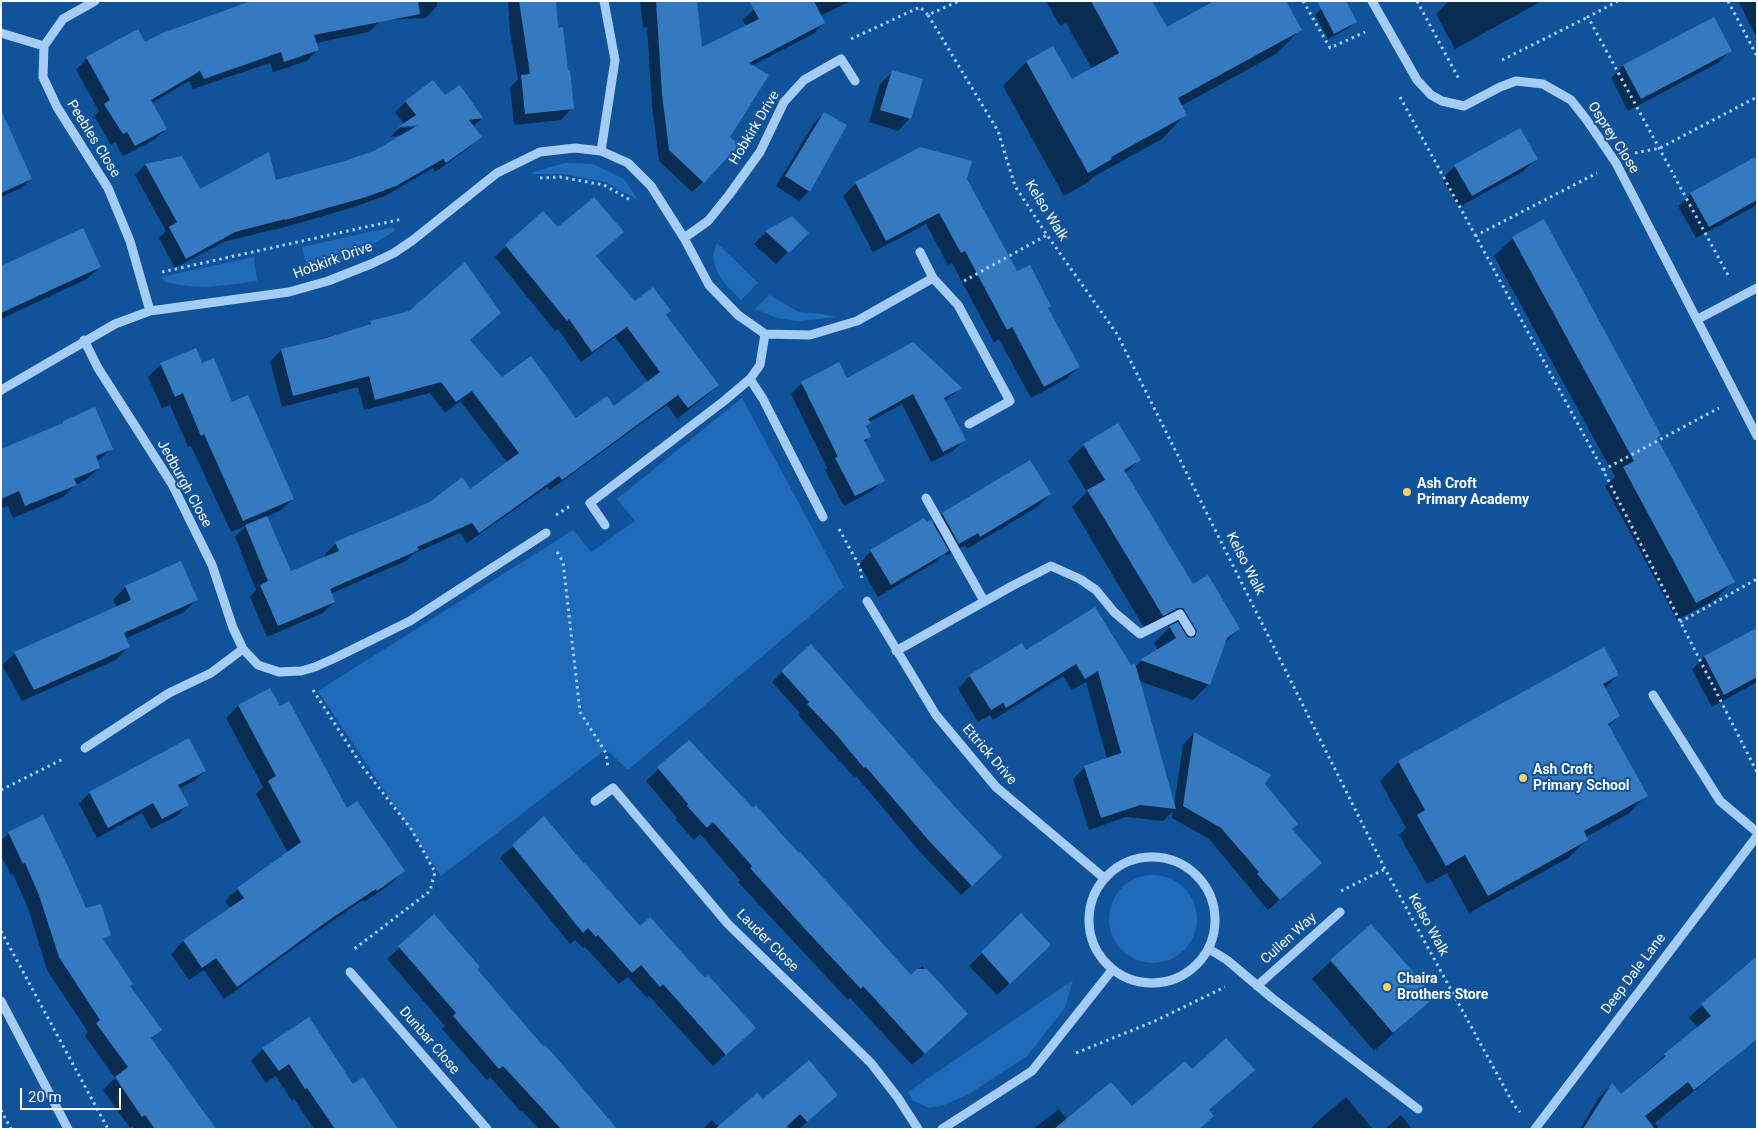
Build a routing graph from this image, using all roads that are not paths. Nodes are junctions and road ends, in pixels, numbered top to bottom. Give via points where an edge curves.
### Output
1 (95, 1) edge
2 (604, 1) edge
3 (1372, 1) edge
4 (1, 33) edge
5 (44, 46) junction
6 (855, 81) dead end
7 (601, 151) junction
8 (684, 238) junction
9 (920, 252) dead end
10 (933, 278) junction
11 (1757, 288) edge
12 (150, 310) junction
13 (1698, 319) junction
14 (765, 334) junction
15 (84, 340) junction
16 (750, 379) junction
17 (1, 390) edge
18 (968, 424) dead end
19 (1757, 436) edge
20 (926, 498) dead end
21 (823, 517) road end
22 (605, 525) dead end
23 (546, 533) road end
24 (867, 601) road end
25 (984, 601) junction
26 (1191, 632) dead end
27 (243, 649) junction
28 (896, 651) junction
29 (1653, 695) dead end
30 (85, 748) road end
31 (595, 801) dead end
32 (1757, 832) edge
33 (1757, 836) edge
34 (1104, 878) junction
35 (1340, 912) dead end
36 (1209, 949) junction
37 (1112, 970) junction
38 (350, 972) road end
39 (1257, 986) junction
40 (1, 1001) edge
41 (1418, 1109) dead end
42 (1535, 1128) edge
43 (68, 1129) edge
44 (488, 1129) edge
45 (918, 1129) edge
46 (942, 1129) edge

1 - 5 street via 63,18
2 - 7 street via 615,60
3 - 13 street, Osprey Close via 1417,80 1431,95 1464,106 1516,81 1543,84 1571,100 1616,163
4 - 5 street
5 - 12 street, Peebles Close via 43,77 57,107 108,188 130,241
6 - 8 street, Hobkirk Drive via 840,59 804,80 784,102 760,152 729,195 708,221
7 - 8 street, Hobkirk Drive via 628,163 651,186
7 - 12 street, Hobkirk Drive via 574,148 540,152 497,173 394,253 328,281 288,292
8 - 14 street, Hobkirk Drive via 709,285 738,315
9 - 10 street
10 - 14 street via 857,320 810,335
10 - 18 street via 958,305 1010,401
11 - 13 street
12 - 15 street, Hobkirk Drive
13 - 19 street, Osprey Close
14 - 16 street via 760,365
15 - 17 street, Hobkirk Drive
15 - 27 street, Jedburgh Close via 98,368 172,484 212,564
16 - 21 street
16 - 22 street via 590,503
20 - 25 street
23 - 27 street, Jedburgh Close via 410,621 315,667 279,672 258,665
24 - 28 street, Ettrick Drive
25 - 26 street via 1051,566 1096,590 1114,612 1140,634 1180,614
25 - 28 street
27 - 30 street via 211,673 170,693
28 - 34 street, Ettrick Drive via 936,715 996,787
29 - 32 street via 1720,801
31 - 45 street, Lauder Close via 612,788 728,924 871,1062
33 - 42 street, Deep Dale Lane
34 - 36 street via 1120,865 1139,858 1159,857 1179,863 1196,874 1208,890 1215,909 1216,929
34 - 37 street via 1093,897 1088,919 1092,941
35 - 39 street, Cullen Way
36 - 37 street via 1192,970 1161,984 1134,981
36 - 39 street
37 - 46 street via 1032,1071
38 - 44 street, Dunbar Close
39 - 41 street
40 - 43 street

